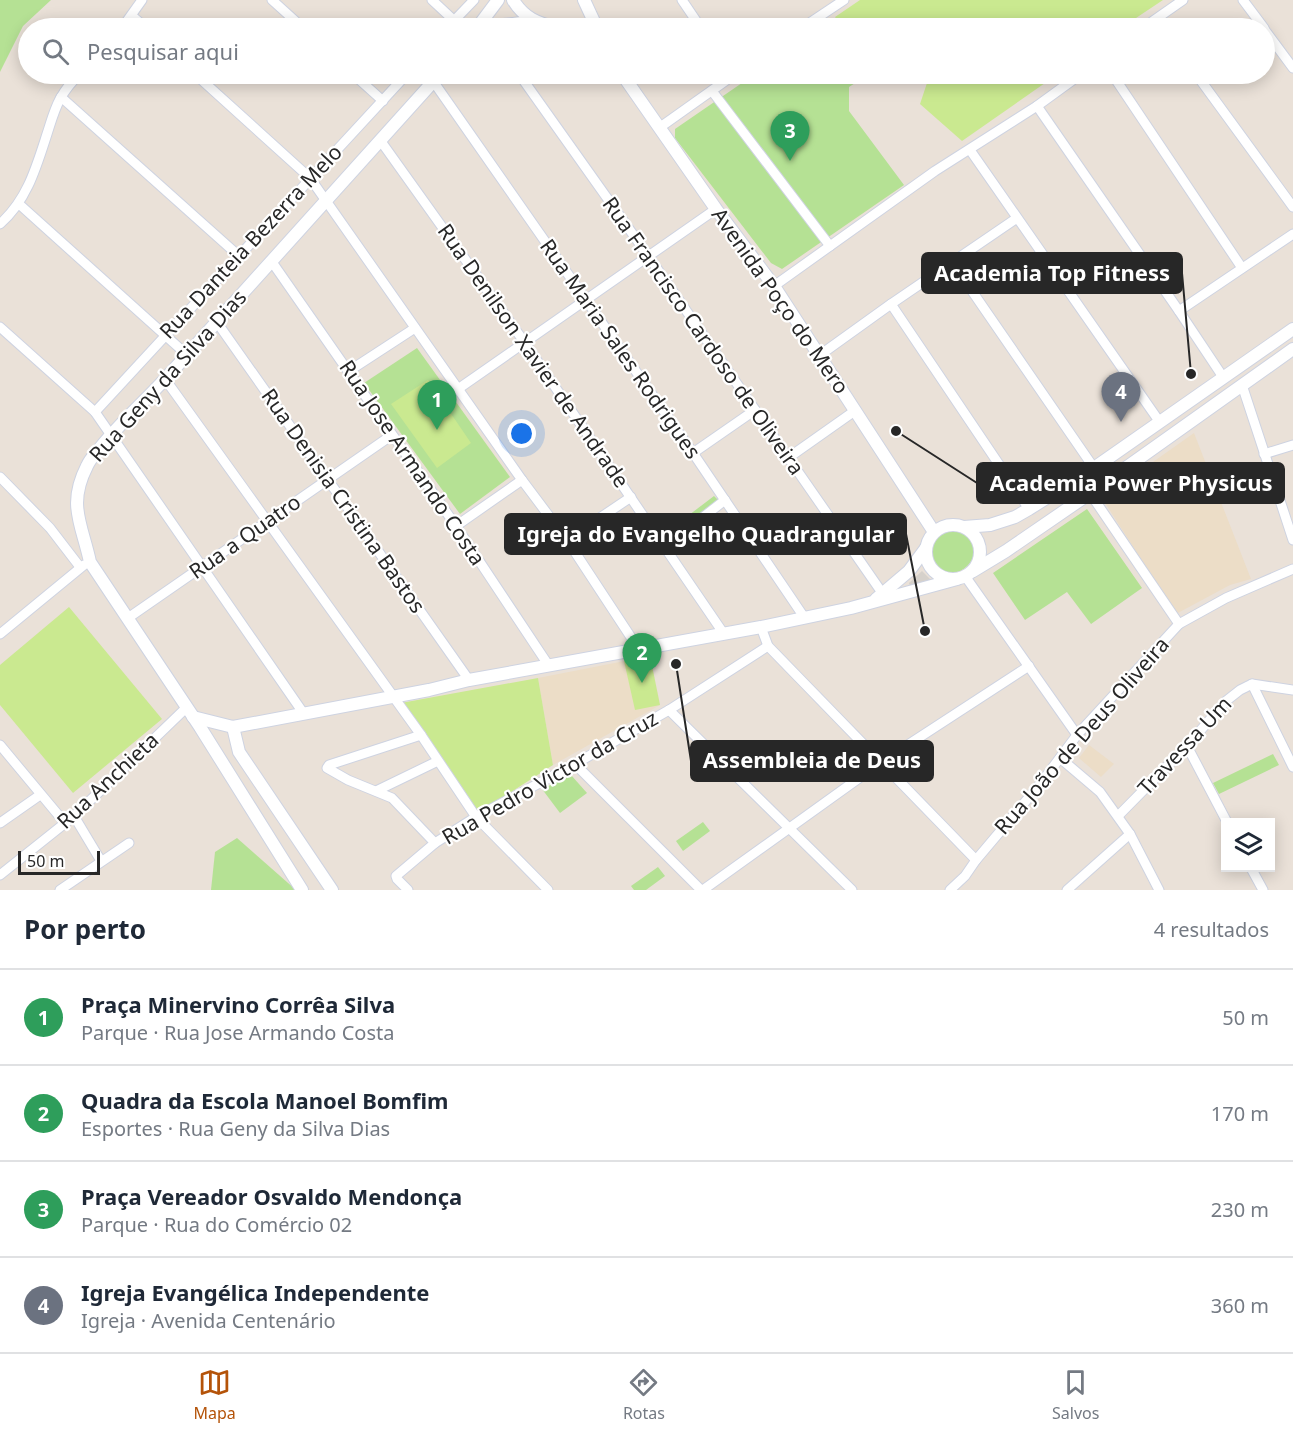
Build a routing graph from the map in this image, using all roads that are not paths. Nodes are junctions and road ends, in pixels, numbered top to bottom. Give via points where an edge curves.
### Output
1 (142, 0) edge
2 (272, 0) edge
3 (432, 0) edge
4 (474, 0) edge
5 (498, 0) edge
6 (513, 0) edge
7 (584, 0) edge
8 (694, 0) edge
9 (844, 0) edge
10 (1183, 0) edge
11 (1243, 0) edge
12 (683, 3) edge
13 (132, 16) joint
14 (134, 18) edge
15 (292, 18) edge
16 (452, 18) edge
17 (456, 18) edge
18 (484, 18) edge
19 (531, 18) edge
20 (592, 18) edge
21 (694, 18) edge
22 (817, 18) edge
23 (1157, 18) edge
24 (1256, 18) edge
25 (1275, 44) edge
26 (1293, 68) edge
27 (72, 84) edge
28 (206, 84) edge
29 (364, 84) edge
30 (398, 84) edge
31 (430, 84) edge
32 (441, 84) edge
33 (526, 84) edge
34 (629, 84) edge
35 (721, 84) edge
36 (1067, 84) edge
37 (1119, 84) edge
38 (1203, 84) edge
39 (712, 91) junction
40 (61, 97) junction
41 (383, 101) junction
42 (1037, 106) junction
43 (659, 128) junction
44 (380, 140) junction
45 (970, 150) junction
46 (310, 178) junction
47 (325, 200) junction
48 (20, 204) junction
49 (1293, 207) edge
50 (716, 209) junction
51 (1017, 218) junction
52 (0, 224) edge
53 (1293, 234) edge
54 (830, 246) junction
55 (239, 256) junction
56 (649, 257) junction
57 (272, 262) junction
58 (952, 262) junction
59 (1242, 268) junction
60 (774, 286) junction
61 (586, 300) junction
62 (891, 304) junction
63 (1179, 311) junction
64 (216, 321) junction
65 (0, 327) edge
66 (415, 328) junction
67 (1293, 329) edge
68 (165, 334) junction
69 (525, 343) junction
70 (1293, 349) edge
71 (186, 354) junction
72 (820, 355) junction
73 (349, 371) junction
74 (1223, 377) junction
75 (165, 379) junction
76 (1242, 385) junction
77 (458, 389) junction
78 (755, 410) junction
79 (856, 410) junction
80 (95, 412) junction
81 (1163, 418) junction
82 (1178, 430) junction
83 (111, 434) junction
84 (392, 435) junction
85 (1293, 445) edge
86 (693, 453) junction
87 (1264, 454) junction
88 (788, 458) junction
89 (1094, 468) junction
90 (0, 477) edge
91 (1079, 477) junction
92 (328, 480) junction
93 (522, 480) junction
94 (1089, 494) junction
95 (631, 496) junction
96 (725, 500) junction
97 (1029, 510) junction
98 (267, 521) junction
99 (456, 526) junction
100 (964, 526) junction
101 (934, 532) junction
102 (567, 540) junction
103 (1293, 540) edge
104 (666, 546) junction
105 (926, 548) junction
106 (85, 565) junction
107 (202, 566) junction
108 (1293, 569) edge
109 (965, 576) junction
110 (880, 598) junction
111 (804, 617) junction
112 (128, 618) junction
113 (1179, 624) junction
114 (761, 627) junction
115 (1, 630) edge
116 (724, 633) junction
117 (768, 646) junction
118 (638, 648) junction
119 (549, 666) junction
120 (1029, 666) junction
121 (470, 680) junction
122 (1252, 684) junction
123 (1293, 690) edge
124 (392, 696) junction
125 (669, 710) junction
126 (190, 712) junction
127 (304, 714) junction
128 (233, 727) junction
129 (421, 735) junction
130 (1077, 735) junction
131 (0, 745) edge
132 (1187, 746) junction
133 (1060, 758) junction
134 (4, 759) edge
135 (438, 761) junction
136 (879, 763) junction
137 (575, 764) junction
138 (1293, 767) edge
139 (376, 791) junction
140 (40, 795) junction
141 (74, 816) junction
142 (1118, 816) junction
143 (476, 817) junction
144 (1225, 818) edge
145 (0, 823) edge
146 (65, 823) junction
147 (791, 828) junction
148 (1130, 834) junction
149 (129, 843) dead end
150 (435, 843) junction
151 (976, 860) junction
152 (101, 861) junction
153 (1254, 872) edge
154 (0, 875) edge
155 (60, 890) edge
156 (302, 890) edge
157 (332, 890) edge
158 (408, 890) edge
159 (548, 890) edge
160 (702, 890) edge
161 (852, 890) edge
162 (950, 890) edge
163 (1067, 890) edge
164 (1159, 890) edge
165 (1263, 890) edge

1 - 13 street
2 - 15 street
3 - 16 street
4 - 17 street
5 - 18 main road
6 - 19 main road via 521,13
7 - 20 main road
8 - 12 street
9 - 22 street
10 - 23 street
11 - 24 street
12 - 21 street
13 - 14 street
25 - 26 street
27 - 40 street
28 - 46 street
29 - 41 street
30 - 41 street, Rua Danteia Bezerra Melo
31 - 44 main road, Rua Geny da Silva Dias
32 - 61 street, Rua Maria Sales Rodrigues
33 - 56 street, Rua Francisco Cardoso de Oliveira
34 - 43 main road, Avenida Poço do Mero
35 - 39 street
36 - 42 street
37 - 59 street
38 - 49 street
39 - 43 street
39 - 54 street
40 - 48 street
40 - 55 street
41 - 46 street, Rua Danteia Bezerra Melo
42 - 45 street
42 - 63 street
43 - 50 main road, Avenida Poço do Mero
44 - 47 main road, Rua Geny da Silva Dias
44 - 69 street, Rua Denilson Xavier de Andrade
45 - 51 street
45 - 54 street
46 - 47 street
46 - 55 street, Rua Danteia Bezerra Melo
47 - 57 main road, Rua Geny da Silva Dias
47 - 66 street
48 - 52 street
48 - 68 street
50 - 56 street
50 - 60 main road, Avenida Poço do Mero
51 - 58 street
51 - 81 street
53 - 59 street
54 - 60 street
55 - 68 street, Rua Danteia Bezerra Melo
56 - 61 street
56 - 78 street, Rua Francisco Cardoso de Oliveira
57 - 64 main road, Rua Geny da Silva Dias
57 - 73 street, Rua Jose Armando Costa
58 - 62 street
58 - 89 street
59 - 63 street
60 - 72 main road, Avenida Poço do Mero
61 - 69 street
61 - 86 street, Rua Maria Sales Rodrigues
62 - 72 street
62 - 97 street
63 - 74 street
64 - 71 main road, Rua Geny da Silva Dias
64 - 92 street, Rua Denisia Cristina Bastos
65 - 80 street
66 - 73 street
66 - 77 street
67 - 74 main road
68 - 71 street
68 - 80 street, Rua Danteia Bezerra Melo
69 - 77 street
69 - 95 street, Rua Denilson Xavier de Andrade
70 - 76 main road
71 - 75 main road, Rua Geny da Silva Dias
72 - 79 main road, Avenida Poço do Mero
73 - 84 street, Rua Jose Armando Costa
74 - 81 main road
75 - 83 main road, Rua Geny da Silva Dias
75 - 98 street
76 - 82 main road
76 - 87 street
77 - 93 street
78 - 86 street
78 - 88 street, Rua Francisco Cardoso de Oliveira
79 - 88 street
79 - 101 main road, Avenida Poço do Mero
80 - 83 street
81 - 82 main road
81 - 89 main road
82 - 94 main road
83 - 106 main road, Rua Geny da Silva Dias via 87,464 76,499 76,516 85,540
83 - 107 street
84 - 92 street, Rua a Quatro
84 - 99 street, Rua Jose Armando Costa
85 - 87 street
86 - 96 street, Rua Maria Sales Rodrigues
87 - 103 street
88 - 110 street, Rua Francisco Cardoso de Oliveira
89 - 91 main road
90 - 106 street
91 - 94 street
91 - 97 main road
92 - 98 street, Rua a Quatro
92 - 121 street, Rua Denisia Cristina Bastos
93 - 99 street
93 - 102 street
94 - 109 main road
94 - 113 street
95 - 102 street
95 - 104 street, Rua Denilson Xavier de Andrade
96 - 104 street
96 - 111 street, Rua Maria Sales Rodrigues
97 - 100 main road via 990,525
98 - 107 street, Rua a Quatro
98 - 124 street
99 - 119 street, Rua Jose Armando Costa
100 - 101 main road via 948,525
100 - 109 main road via 972,531 980,546 980,555
101 - 105 main road
102 - 118 street
104 - 116 street, Rua Denilson Xavier de Andrade
105 - 109 main road via 926,557 940,576
105 - 110 main road via 909,571
106 - 112 main road, Rua Geny da Silva Dias
106 - 115 street
107 - 112 street, Rua a Quatro
107 - 127 street
108 - 113 street, Rua João de Deus Oliveira
109 - 110 main road
109 - 120 street
110 - 111 main road
111 - 114 main road
112 - 126 main road, Rua Geny da Silva Dias
113 - 130 street, Rua João de Deus Oliveira
114 - 116 main road
114 - 117 street
116 - 118 main road
117 - 125 street, Rua Pedro Victor da Cruz
117 - 136 street
118 - 119 main road
119 - 121 main road
120 - 130 street
120 - 136 street
121 - 124 main road
122 - 123 street, Travessa Um
122 - 132 street, Travessa Um via 1226,701
122 - 138 street
124 - 127 main road
124 - 129 street
125 - 137 street, Rua Pedro Victor da Cruz
125 - 147 street
126 - 128 main road
126 - 141 street, Rua Anchieta
126 - 156 main road, Rua Geny da Silva Dias
127 - 128 main road
128 - 157 main road via 239,752
129 - 135 street
129 - 139 street via 327,768
130 - 133 street, Rua João de Deus Oliveira
131 - 134 street
132 - 142 street, Travessa Um
132 - 144 street
133 - 142 street via 1094,785
133 - 151 street, Rua João de Deus Oliveira
134 - 140 street
135 - 139 street
135 - 143 street
136 - 147 street
136 - 151 street
137 - 143 street, Rua Pedro Victor da Cruz
137 - 160 street
139 - 150 street via 392,798
140 - 145 street
140 - 146 street
141 - 146 street, Rua Anchieta
141 - 152 street
142 - 148 street
143 - 150 street, Rua Pedro Victor da Cruz
143 - 159 street
146 - 154 street, Rua Anchieta
147 - 160 street
147 - 161 street
148 - 163 street
148 - 164 street
149 - 152 street
150 - 158 street, Rua Pedro Victor da Cruz via 396,876
151 - 162 street, Rua João de Deus Oliveira
152 - 155 street
153 - 165 street

